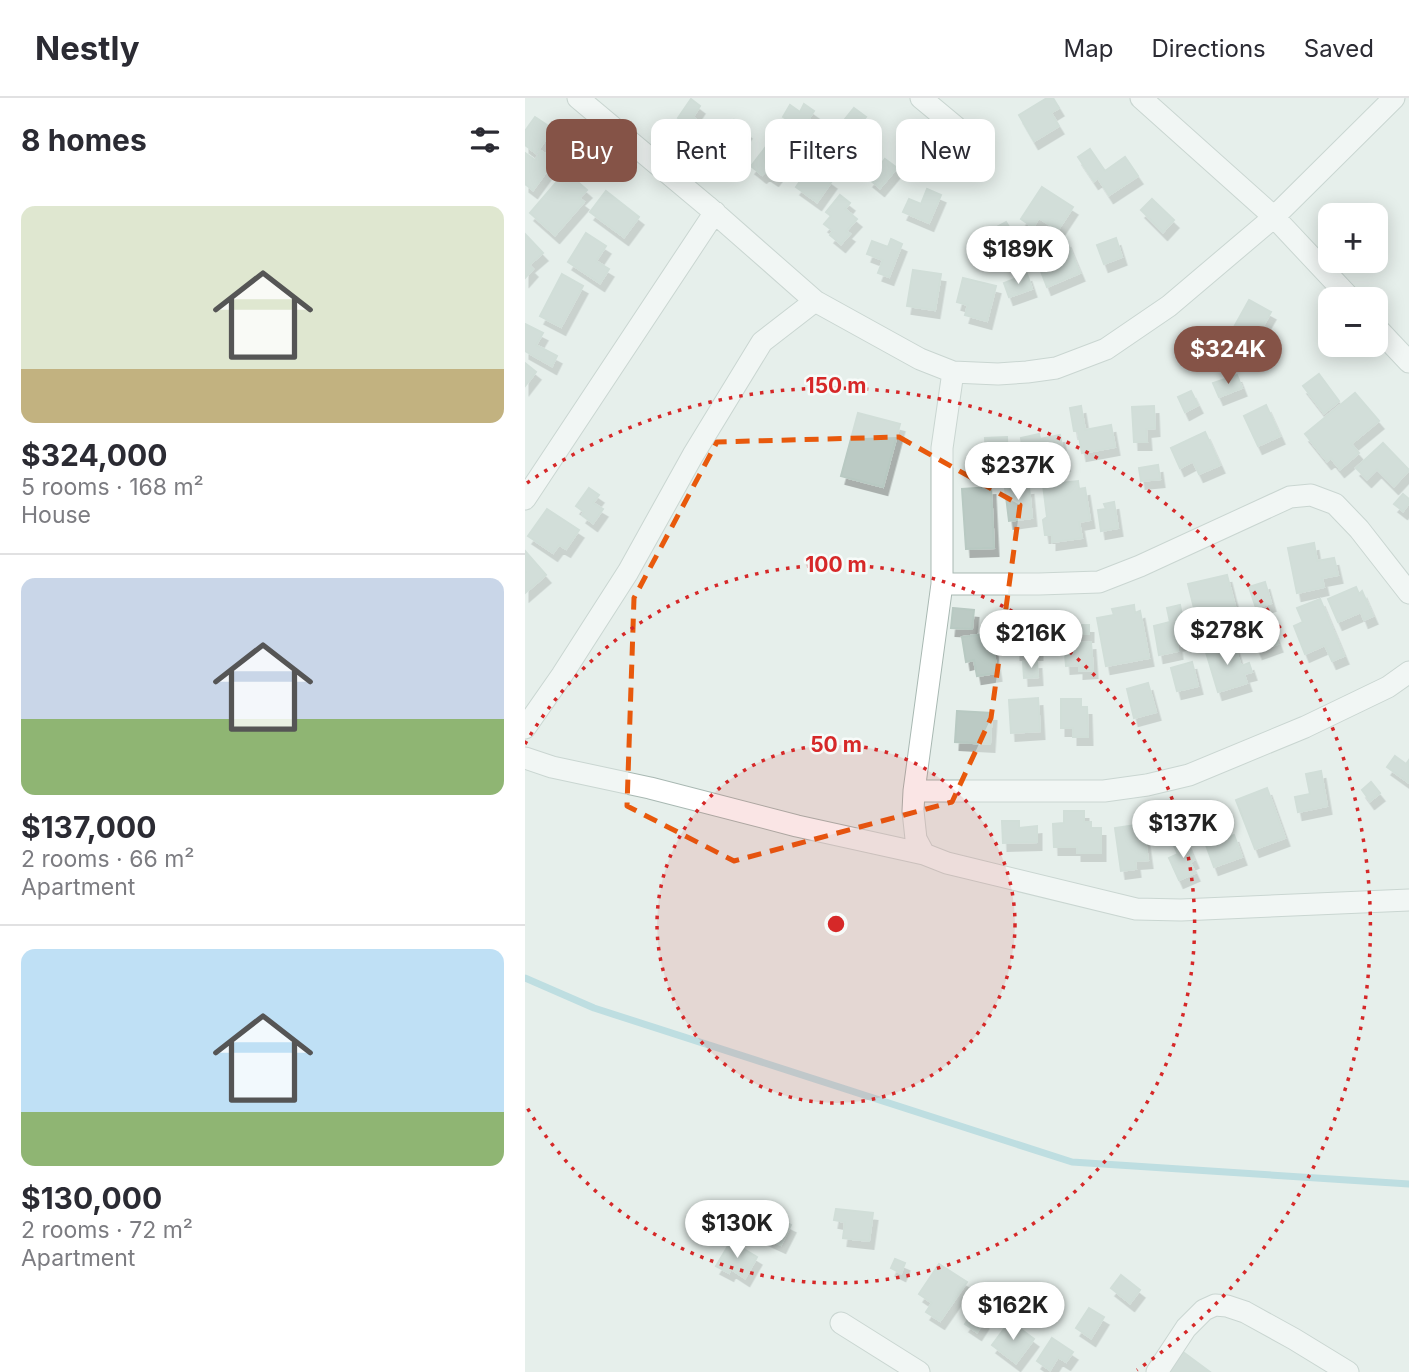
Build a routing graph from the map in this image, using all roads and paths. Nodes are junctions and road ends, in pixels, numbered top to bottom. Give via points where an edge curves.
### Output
1 (578, 98) edge
2 (921, 98) edge
3 (1141, 98) edge
4 (1394, 98) edge
5 (946, 119) edge
6 (715, 212) junction
7 (1274, 217) junction
8 (1340, 287) edge
9 (815, 301) junction
10 (1388, 340) edge
11 (1409, 362) edge
12 (953, 372) junction
13 (525, 499) edge
14 (942, 583) junction
15 (1409, 593) edge
16 (1409, 672) edge
17 (525, 728) edge
18 (525, 758) edge
19 (914, 791) junction
20 (924, 854) junction
21 (1409, 900) edge
22 (841, 1323) dead end
23 (919, 1372) edge
24 (1157, 1372) edge
25 (1348, 1372) edge

1 - 6 street
2 - 5 street
3 - 7 street
4 - 7 street
6 - 9 street
6 - 13 street
7 - 8 street
7 - 12 street via 1169,306 1106,349 1056,368 998,374
9 - 12 street via 920,359
9 - 17 street via 762,342 628,572
10 - 11 street
12 - 14 street via 943,449
14 - 15 street via 1099,582 1290,497 1311,495 1335,504
14 - 19 street
16 - 19 street via 1305,727 1189,775 1104,792
18 - 20 street
19 - 20 street via 916,839
20 - 21 street via 1136,909
22 - 23 street
24 - 25 street via 1204,1310 1227,1306

